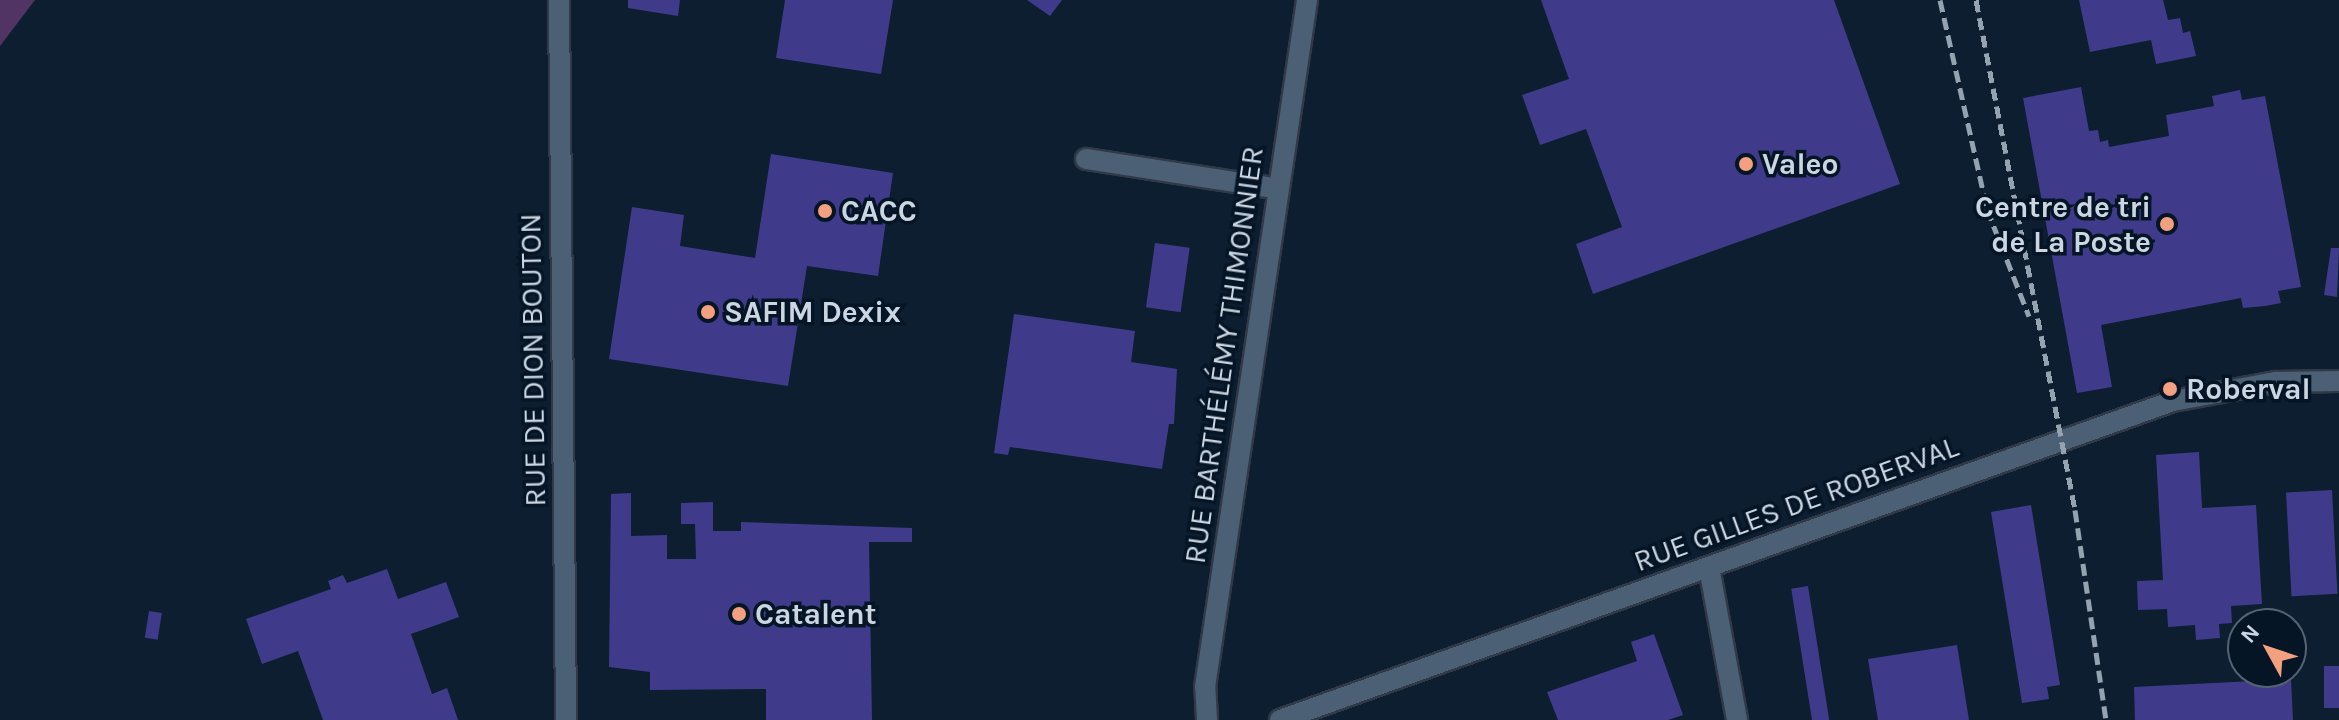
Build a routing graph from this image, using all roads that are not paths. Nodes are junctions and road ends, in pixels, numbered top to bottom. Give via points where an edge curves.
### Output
1 (559, 0) edge
2 (1307, 0) edge
3 (1086, 159) dead end
4 (1279, 189) junction
5 (2339, 381) edge
6 (1709, 567) junction
7 (566, 720) edge
8 (1207, 720) edge
9 (1280, 720) edge
10 (1737, 720) edge

1 - 7 street, RUE DE DION BOUTON
2 - 4 street, RUE BARTHÉLÉMY THIMONNIER
3 - 4 street
4 - 8 street, RUE BARTHÉLÉMY THIMONNIER via 1205,687
5 - 6 street, RUE GILLES DE ROBERVAL via 2276,382 2173,401
6 - 9 street, RUE GILLES DE ROBERVAL
6 - 10 street

